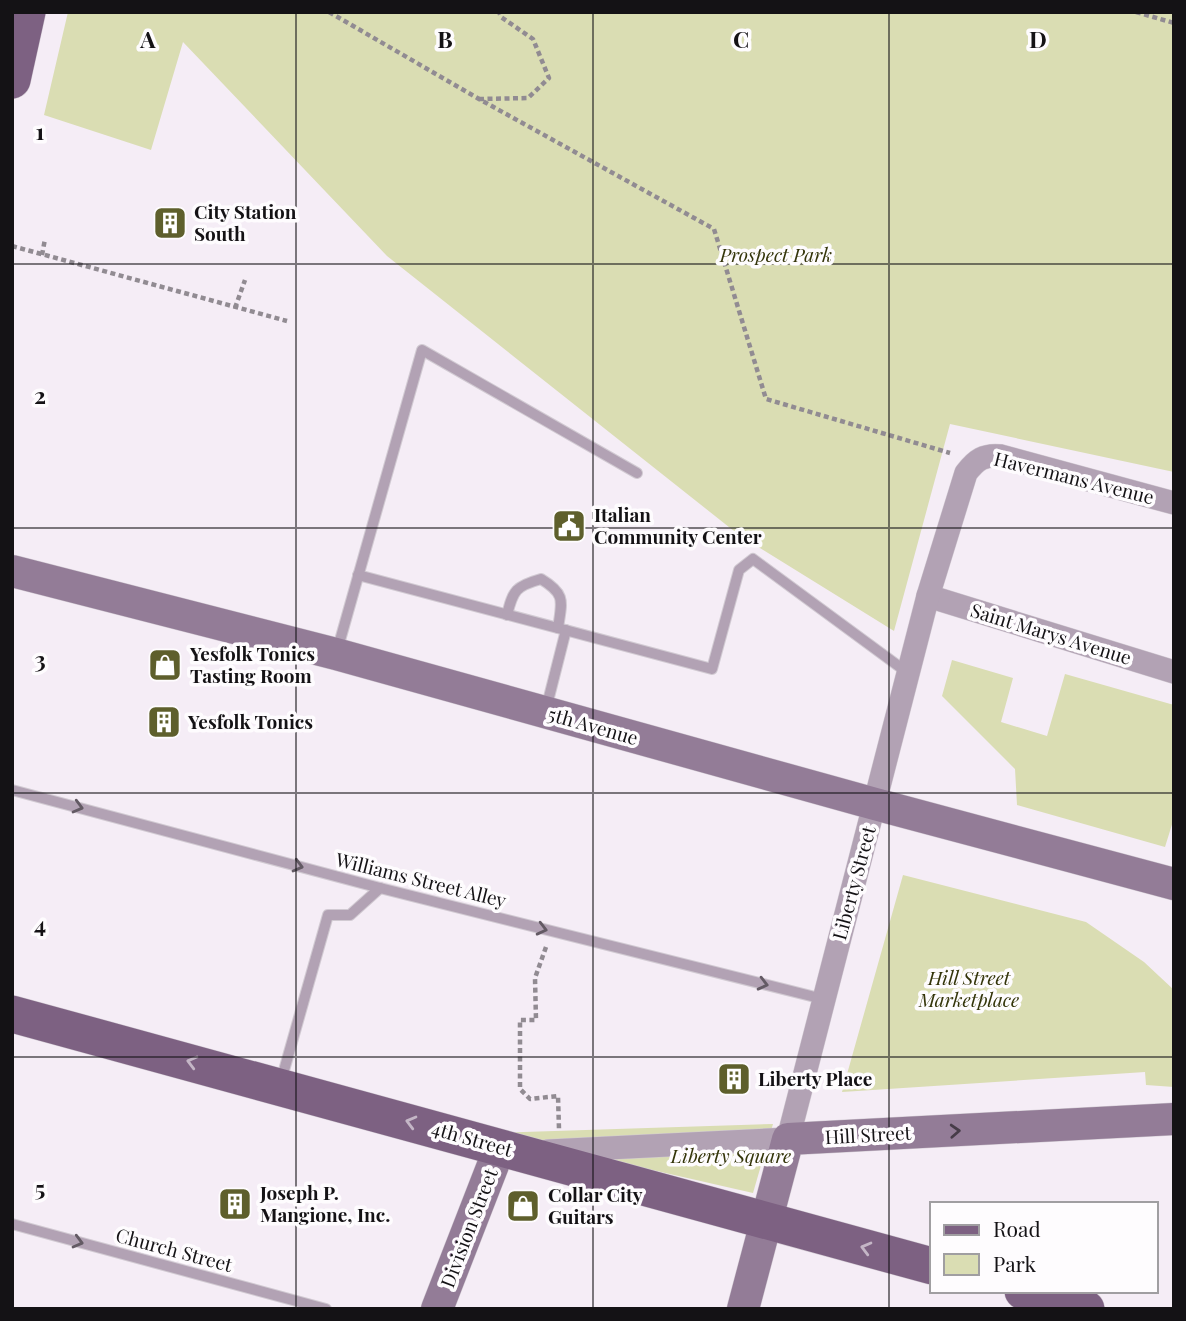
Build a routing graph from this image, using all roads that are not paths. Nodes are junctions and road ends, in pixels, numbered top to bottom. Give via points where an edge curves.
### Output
1 (27, 12) edge
2 (12, 79) edge
3 (975, 461) joint
4 (637, 473) dead end
5 (1174, 503) edge
6 (12, 571) edge
7 (358, 575) junction
8 (928, 596) junction
9 (506, 615) junction
10 (562, 629) junction
11 (336, 654) junction
12 (1174, 671) edge
13 (908, 673) junction
14 (545, 712) junction
15 (12, 790) edge
16 (875, 804) junction
17 (1174, 884) edge
18 (380, 888) junction
19 (823, 999) junction
20 (12, 1014) edge
21 (280, 1086) junction
22 (1174, 1119) edge
23 (789, 1139) junction
24 (510, 1149) junction
25 (767, 1220) junction
26 (12, 1224) edge
27 (930, 1265) edge
28 (1030, 1293) edge
29 (326, 1309) edge
30 (437, 1309) edge
31 (743, 1309) edge
32 (1086, 1309) edge

1 - 2 main road
3 - 5 street, Havermans Avenue via 989,454 1001,456
3 - 8 street, Liberty Street via 966,472
4 - 7 lane via 422,350
6 - 11 street, 5th Avenue
7 - 9 lane
7 - 11 lane
8 - 12 street, Saint Marys Avenue
8 - 13 street, Liberty Street
9 - 10 lane
9 - 10 lane via 511,595 523,584 541,579 555,588 562,602
10 - 13 lane via 712,669 738,570 753,559
10 - 14 lane
11 - 14 street, 5th Avenue
13 - 16 street, Liberty Street
14 - 16 street, 5th Avenue
15 -> 18 lane, Williams Street Alley
16 - 17 street, 5th Avenue
16 - 19 street, Liberty Street
18 -> 19 lane, Williams Street Alley
18 - 21 lane via 351,915 327,915
19 - 23 street, Liberty Street
21 -> 20 main road, 4th Street
24 -> 21 main road, 4th Street
23 -> 22 street, Hill Street
23 - 24 street, Hill Street
23 - 25 street, Liberty Street
24 - 25 main road, 4th Street
24 - 30 street, Division Street
27 -> 25 main road, 4th Street
25 - 31 street, Liberty Street
26 -> 29 lane, Church Street
28 - 32 main road

